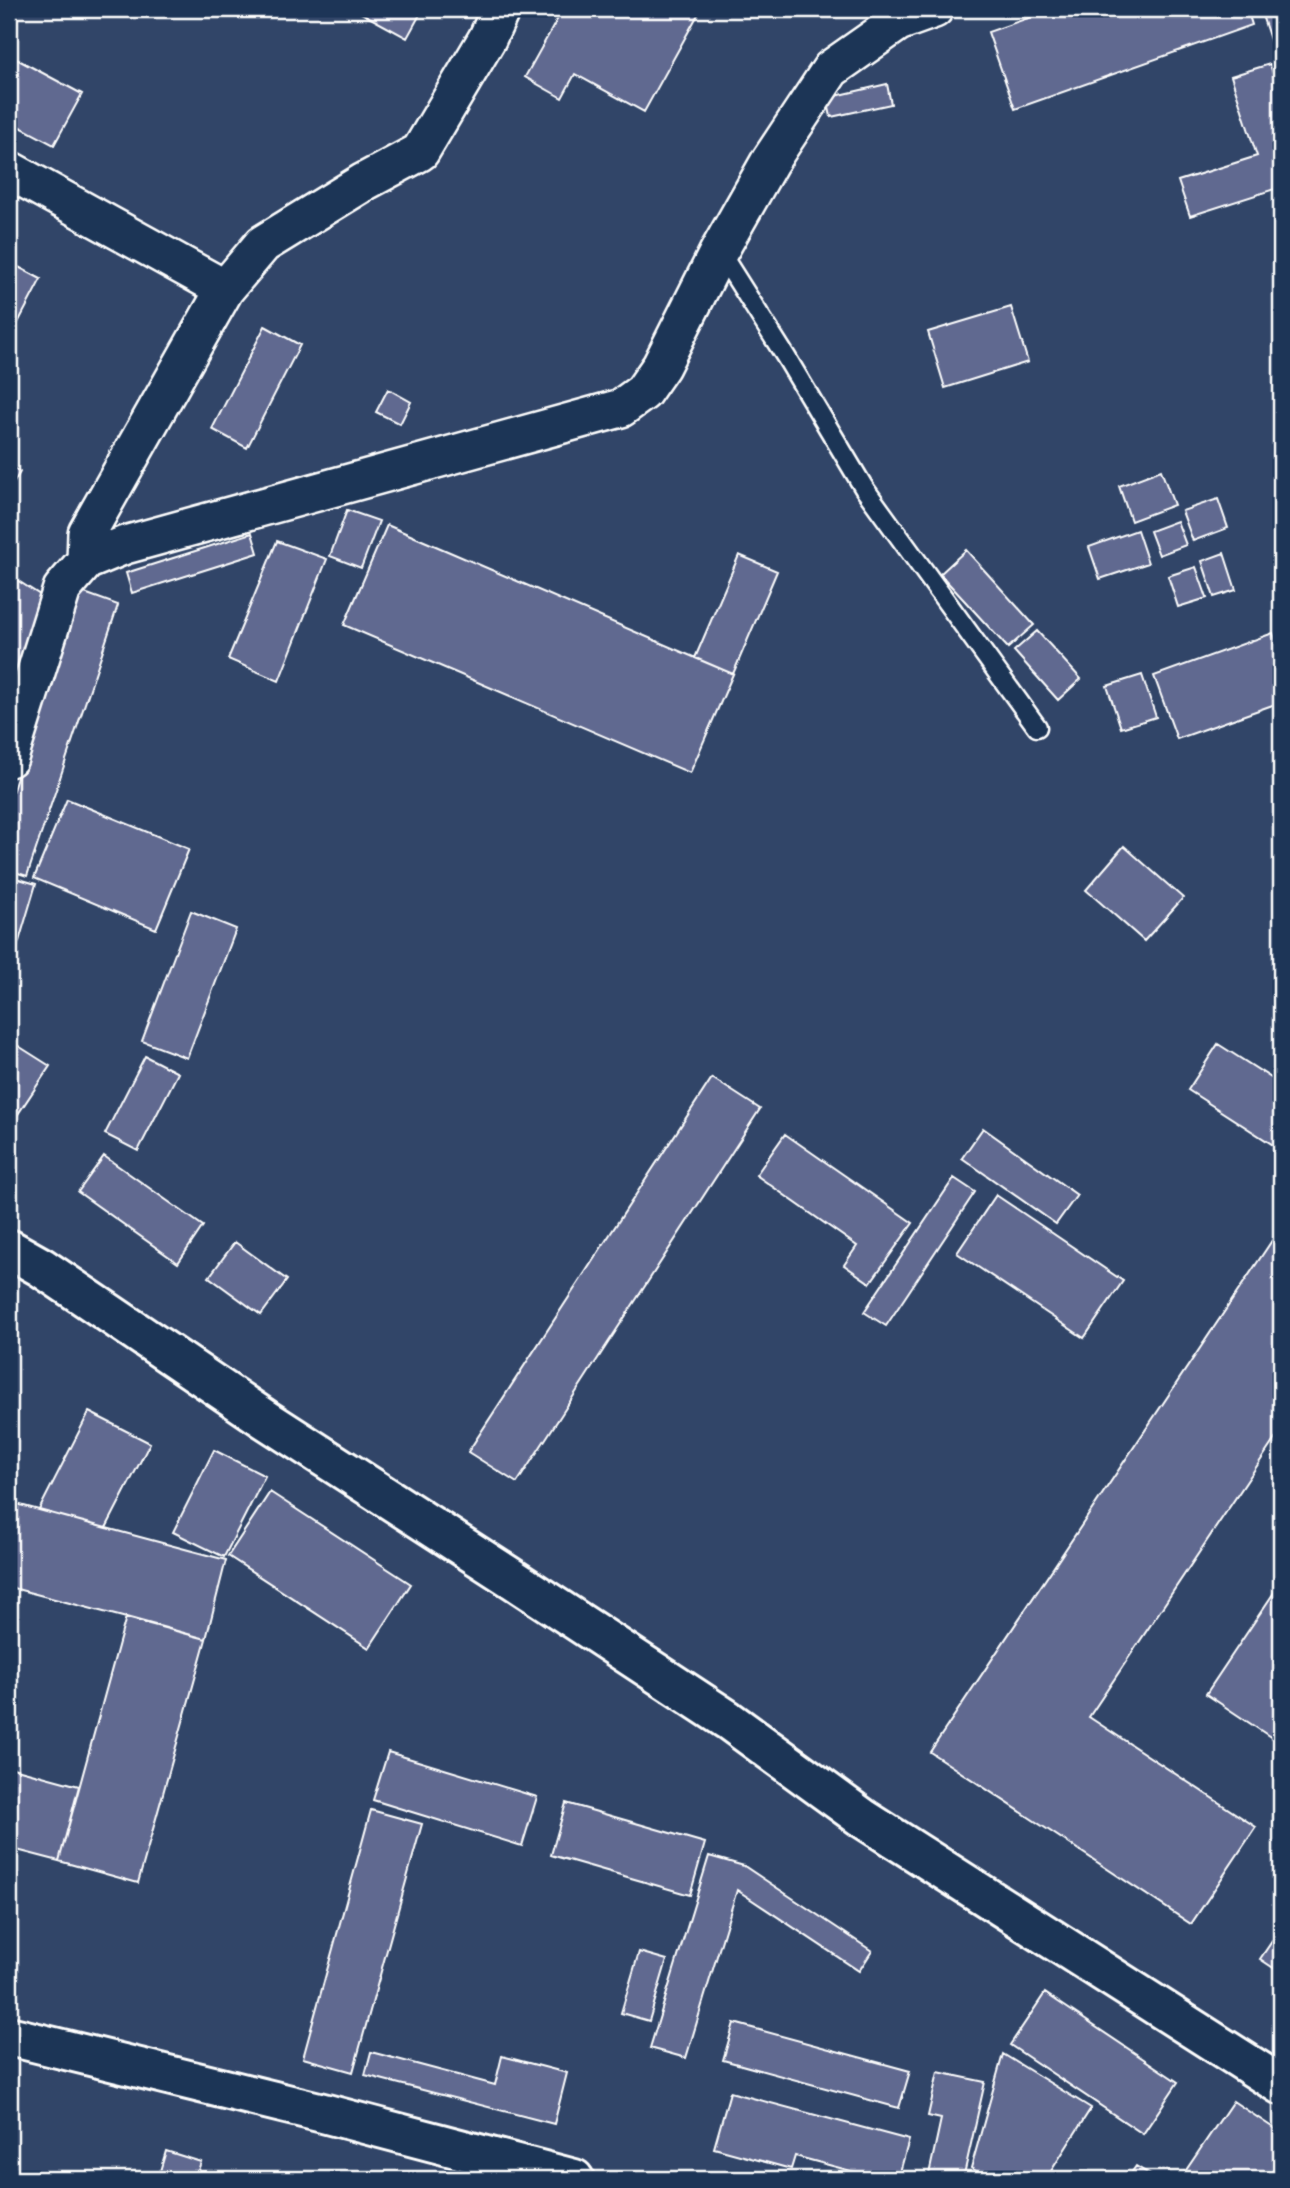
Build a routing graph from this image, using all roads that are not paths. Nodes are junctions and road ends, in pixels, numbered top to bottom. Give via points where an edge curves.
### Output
1 (502, 9) edge
2 (934, 9) edge
3 (9, 170) edge
4 (719, 251) junction
5 (225, 289) junction
6 (86, 561) junction
7 (1037, 727) dead end
8 (9, 758) edge
9 (9, 1249) edge
10 (9, 2036) edge
11 (1281, 2085) edge
12 (575, 2179) edge

1 - 5 street via 420,152 263,244
2 - 4 street via 898,22 831,69 770,161
3 - 5 street
4 - 6 street via 661,366 643,392 621,408 125,545
4 - 7 lane via 863,488
5 - 6 street via 87,533
6 - 8 street via 62,589
9 - 11 main road via 728,1720 864,1819
10 - 12 main road

